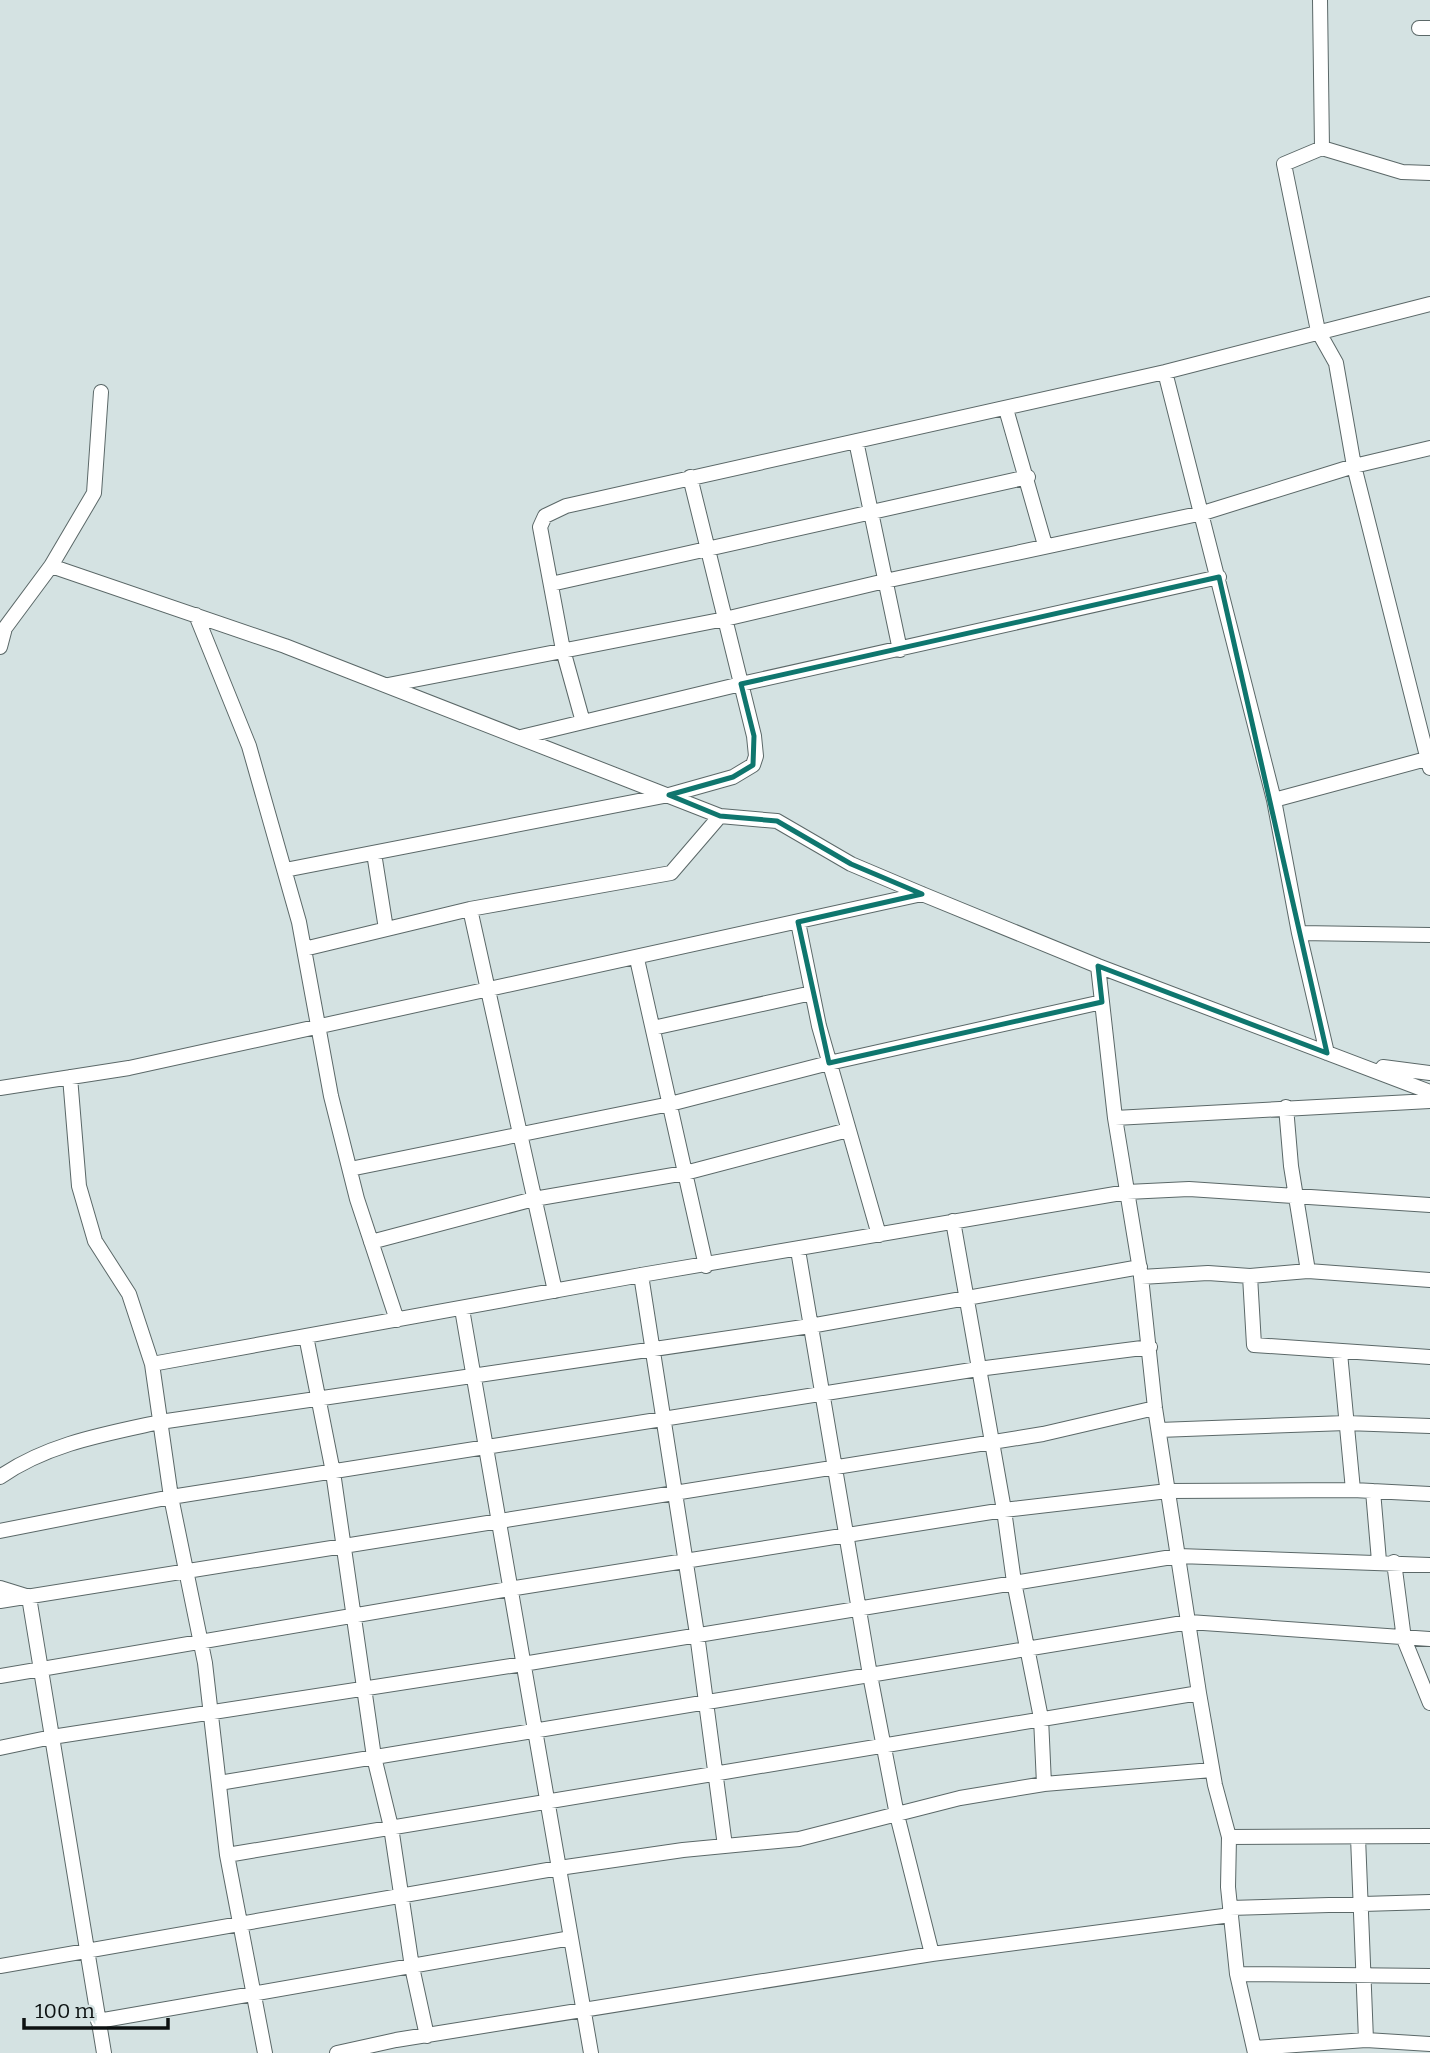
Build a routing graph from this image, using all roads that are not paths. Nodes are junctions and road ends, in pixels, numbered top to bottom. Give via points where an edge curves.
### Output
1 (1320, 0) edge
2 (1322, 148) junction
3 (1430, 173) edge
4 (1430, 304) edge
5 (1318, 331) junction
6 (1165, 372) junction
7 (101, 391) dead end
8 (1006, 409) junction
9 (856, 441) junction
10 (1430, 448) edge
11 (1354, 466) junction
12 (690, 477) junction
13 (1028, 477) junction
14 (871, 512) junction
15 (1203, 513) junction
16 (1045, 545) junction
17 (708, 549) junction
18 (51, 566) junction
19 (1219, 577) junction
20 (885, 580) junction
21 (551, 584) junction
22 (196, 615) junction
23 (725, 619) junction
24 (3, 628) edge
25 (0, 647) edge
26 (563, 650) junction
27 (900, 650) junction
28 (741, 684) junction
29 (386, 685) junction
30 (583, 722) junction
31 (521, 737) junction
32 (1429, 761) edge
33 (669, 795) junction
34 (1274, 800) junction
35 (720, 816) junction
36 (374, 853) junction
37 (285, 870) junction
38 (922, 894) junction
39 (470, 909) junction
40 (798, 922) junction
41 (386, 929) junction
42 (1299, 933) junction
43 (1430, 935) edge
44 (304, 949) junction
45 (638, 959) junction
46 (1098, 965) junction
47 (486, 990) junction
48 (812, 993) junction
49 (1102, 1002) junction
50 (318, 1026) junction
51 (653, 1028) junction
52 (1327, 1053) junction
53 (1350, 1062) junction
54 (829, 1063) junction
55 (1430, 1073) edge
56 (70, 1077) junction
57 (0, 1088) edge
58 (1430, 1092) edge
59 (1430, 1101) edge
60 (670, 1104) junction
61 (1286, 1107) junction
62 (1115, 1118) junction
63 (848, 1130) junction
64 (519, 1134) junction
65 (350, 1169) junction
66 (685, 1173) junction
67 (1127, 1192) junction
68 (1296, 1195) junction
69 (534, 1199) junction
70 (1430, 1205) edge
71 (953, 1222) junction
72 (879, 1235) junction
73 (371, 1242) junction
74 (798, 1250) junction
75 (706, 1266) junction
76 (1308, 1271) junction
77 (1140, 1272) junction
78 (641, 1275) junction
79 (1250, 1276) junction
80 (1430, 1280) edge
81 (555, 1291) junction
82 (965, 1296) junction
83 (462, 1309) junction
84 (397, 1320) junction
85 (810, 1326) junction
86 (306, 1336) junction
87 (1150, 1347) junction
88 (652, 1351) junction
89 (1339, 1353) junction
90 (1430, 1357) edge
91 (152, 1364) junction
92 (978, 1369) junction
93 (472, 1378) junction
94 (824, 1395) junction
95 (318, 1400) junction
96 (1155, 1408) junction
97 (662, 1420) junction
98 (160, 1422) junction
99 (1346, 1423) junction
100 (1430, 1426) edge
101 (1160, 1430) junction
102 (990, 1442) junction
103 (484, 1448) junction
104 (836, 1465) junction
105 (333, 1472) junction
106 (0, 1477) edge
107 (1353, 1490) junction
108 (1168, 1491) junction
109 (1373, 1491) junction
110 (672, 1492) junction
111 (1430, 1494) edge
112 (171, 1497) junction
113 (1004, 1510) junction
114 (497, 1521) junction
115 (0, 1531) edge
116 (847, 1535) junction
117 (342, 1546) junction
118 (1178, 1556) junction
119 (686, 1561) junction
120 (1379, 1562) junction
121 (1394, 1562) junction
122 (1430, 1565) edge
123 (187, 1571) junction
124 (1014, 1582) junction
125 (0, 1588) edge
126 (509, 1589) junction
127 (29, 1597) junction
128 (0, 1601) edge
129 (859, 1607) junction
130 (353, 1615) junction
131 (1189, 1622) junction
132 (697, 1634) junction
133 (1404, 1639) junction
134 (1430, 1639) edge
135 (202, 1641) junction
136 (1028, 1649) junction
137 (523, 1664) junction
138 (41, 1670) junction
139 (870, 1675) junction
140 (0, 1676) edge
141 (364, 1687) junction
142 (1199, 1693) junction
143 (705, 1702) junction
144 (1430, 1703) edge
145 (211, 1711) junction
146 (1041, 1718) junction
147 (534, 1729) junction
148 (51, 1737) junction
149 (883, 1744) junction
150 (0, 1748) edge
151 (374, 1757) junction
152 (1212, 1770) junction
153 (716, 1772) junction
154 (219, 1783) junction
155 (1044, 1784) junction
156 (547, 1800) junction
157 (897, 1815) junction
158 (391, 1827) junction
159 (1430, 1836) edge
160 (1358, 1837) junction
161 (1229, 1838) junction
162 (725, 1846) junction
163 (227, 1855) junction
164 (559, 1868) junction
165 (401, 1897) junction
166 (1430, 1902) edge
167 (1362, 1904) junction
168 (1230, 1911) junction
169 (242, 1923) junction
170 (571, 1938) junction
171 (85, 1949) junction
172 (932, 1954) junction
173 (0, 1966) edge
174 (412, 1967) junction
175 (1237, 1974) junction
176 (1365, 1974) junction
177 (1430, 1976) edge
178 (255, 1995) junction
179 (583, 2009) junction
180 (98, 2021) junction
181 (428, 2036) junction
182 (1366, 2040) junction
183 (1430, 2044) edge
184 (1255, 2051) edge
185 (104, 2053) edge
186 (265, 2053) edge
187 (337, 2053) edge
188 (591, 2053) edge

1 - 2 street
2 - 3 street via 1402,172
2 - 5 street via 1284,164
4 - 5 street
5 - 6 street
5 - 11 street via 1336,363
6 - 8 street
6 - 15 street
7 - 18 street via 94,493
8 - 9 street
8 - 13 street
9 - 12 street
9 - 14 street
10 - 11 street
11 - 15 street
11 - 32 street
12 - 17 street
12 - 21 street via 566,506 545,516 540,527
13 - 14 street
13 - 16 street
14 - 17 street
14 - 20 street
15 - 16 street
15 - 19 street
16 - 20 street
17 - 21 street
17 - 23 street
18 - 22 street
18 - 24 street
19 - 27 street
19 - 34 street
20 - 23 street
20 - 27 street
21 - 26 street
22 - 29 street
22 - 37 street via 249,746
23 - 26 street
23 - 28 street
24 - 25 street
26 - 29 street
26 - 30 street
27 - 28 street
28 - 30 street
28 - 33 street via 754,736 753,765 733,778
29 - 31 street
30 - 31 street
31 - 33 street
32 - 34 street
33 - 35 street
33 - 36 street
34 - 42 street
35 - 38 street via 777,821 851,864
35 - 39 street via 671,873
36 - 37 street
36 - 41 street
37 - 44 street
38 - 40 street
38 - 46 street
39 - 41 street
39 - 47 street
40 - 45 street
40 - 48 street
41 - 44 street
42 - 43 street
42 - 52 street
44 - 50 street
45 - 47 street
45 - 51 street
46 - 49 street
46 - 52 street
47 - 50 street
47 - 64 street
48 - 51 street
48 - 54 street
49 - 54 street
49 - 62 street
50 - 56 street
50 - 65 street
51 - 60 street
52 - 53 street
53 - 55 street
53 - 58 street
54 - 60 street
54 - 63 street
56 - 57 street
56 - 91 street via 79,1186 95,1241 129,1294
59 - 61 street
60 - 64 street
60 - 66 street
61 - 62 street
61 - 68 street
62 - 67 street
63 - 66 street
63 - 72 street
64 - 65 street
64 - 69 street
65 - 73 street
66 - 69 street
66 - 75 street
67 - 68 street via 1189,1189
67 - 71 street
67 - 77 street
68 - 70 street
68 - 76 street
69 - 73 street
69 - 81 street
71 - 72 street
71 - 82 street
72 - 74 street
73 - 84 street
74 - 75 street
74 - 85 street
75 - 78 street
76 - 79 street
76 - 80 street
77 - 79 street
77 - 82 street
77 - 87 street
78 - 81 street
78 - 88 street
79 - 89 street via 1254,1345
81 - 83 street
82 - 85 street
82 - 92 street
83 - 84 street
83 - 93 street
84 - 86 street
85 - 88 street
85 - 94 street
86 - 91 street
86 - 95 street
87 - 92 street
87 - 96 street
88 - 93 street
88 - 97 street
89 - 90 street
89 - 99 street
91 - 98 street
92 - 94 street
92 - 102 street
93 - 95 street
93 - 103 street
94 - 97 street
94 - 104 street
95 - 98 street
95 - 105 street
96 - 101 street
96 - 102 street
97 - 103 street
97 - 110 street
98 - 106 street via 68,1444
98 - 112 street
99 - 100 street
99 - 101 street
99 - 107 street
101 - 108 street
102 - 104 street
102 - 113 street
103 - 105 street
103 - 114 street
104 - 110 street
104 - 116 street
105 - 112 street
105 - 117 street
107 - 108 street
107 - 109 street
108 - 113 street
108 - 118 street
109 - 111 street
109 - 120 street
110 - 114 street
110 - 119 street
112 - 115 street
112 - 123 street
113 - 116 street
113 - 124 street
114 - 117 street
114 - 126 street
116 - 119 street
116 - 129 street
117 - 123 street
117 - 130 street
118 - 120 street
118 - 124 street
118 - 131 street
119 - 126 street
119 - 132 street
120 - 121 street
121 - 122 street
121 - 133 street
123 - 127 street
123 - 135 street
124 - 129 street
124 - 136 street
125 - 127 street
126 - 130 street
126 - 137 street
127 - 128 street
127 - 138 street
129 - 132 street
129 - 139 street
130 - 135 street
130 - 141 street
131 - 133 street
131 - 136 street
131 - 142 street
132 - 137 street
132 - 143 street
133 - 134 street
133 - 144 street
135 - 138 street
135 - 145 street
136 - 139 street
136 - 146 street
137 - 141 street
137 - 147 street
138 - 140 street
138 - 148 street
139 - 143 street
139 - 149 street
141 - 145 street
141 - 151 street
142 - 146 street
142 - 152 street
143 - 147 street
143 - 153 street
145 - 148 street
145 - 154 street
146 - 149 street
146 - 155 street
147 - 151 street
147 - 156 street
148 - 150 street
148 - 171 street
149 - 153 street
149 - 157 street
151 - 154 street
151 - 158 street
152 - 155 street
152 - 161 street
153 - 156 street
153 - 162 street
154 - 163 street
155 - 157 street via 960,1798
156 - 158 street
156 - 164 street
157 - 162 street via 799,1839
157 - 172 street
158 - 163 street
158 - 165 street
159 - 160 street
160 - 161 street
160 - 167 street
161 - 168 street
162 - 164 street
163 - 169 street
164 - 165 street
164 - 170 street
165 - 169 street
165 - 174 street
166 - 167 street
167 - 168 street
167 - 176 street
168 - 172 street
168 - 175 street
169 - 171 street
169 - 178 street
170 - 174 street
170 - 179 street
171 - 173 street
171 - 180 street
172 - 179 street
174 - 178 street
174 - 181 street
175 - 176 street
175 - 184 street
176 - 177 street
176 - 182 street
178 - 180 street
178 - 186 street
179 - 181 street
179 - 188 street
180 - 185 street
181 - 187 street
182 - 183 street
182 - 184 street

